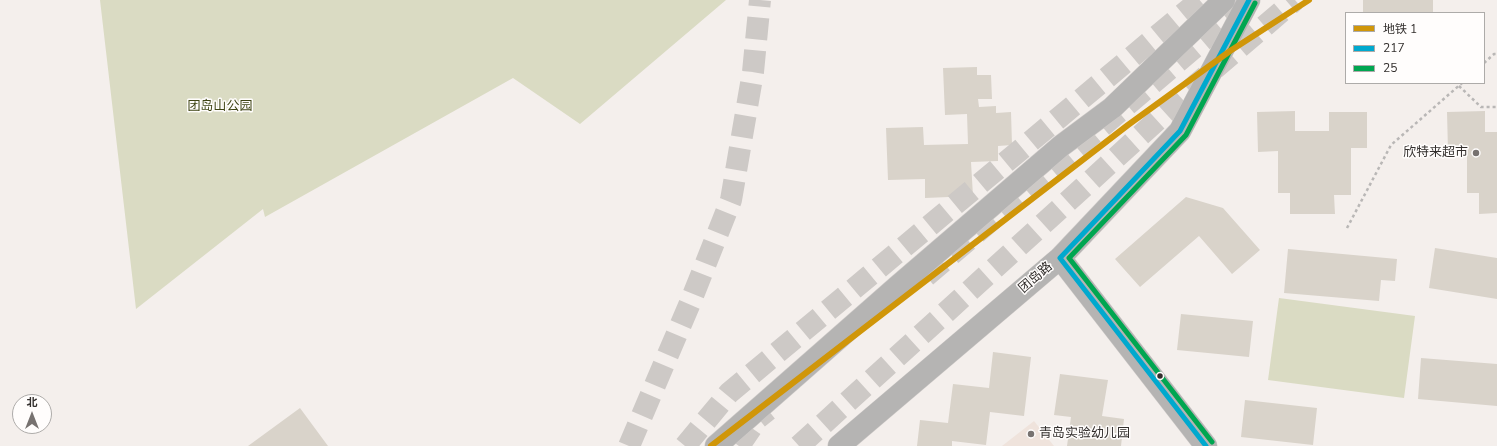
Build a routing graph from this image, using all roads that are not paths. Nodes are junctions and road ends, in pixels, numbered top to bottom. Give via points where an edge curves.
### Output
1 (1224, 0) edge
2 (1249, 0) edge
3 (1060, 258) junction
4 (716, 446) edge
5 (840, 446) edge
6 (1206, 446) edge

1 - 4 street via 1112,108 1061,146
2 - 3 street, 团岛路 via 1180,131
3 - 5 street, 团岛路
3 - 6 street

